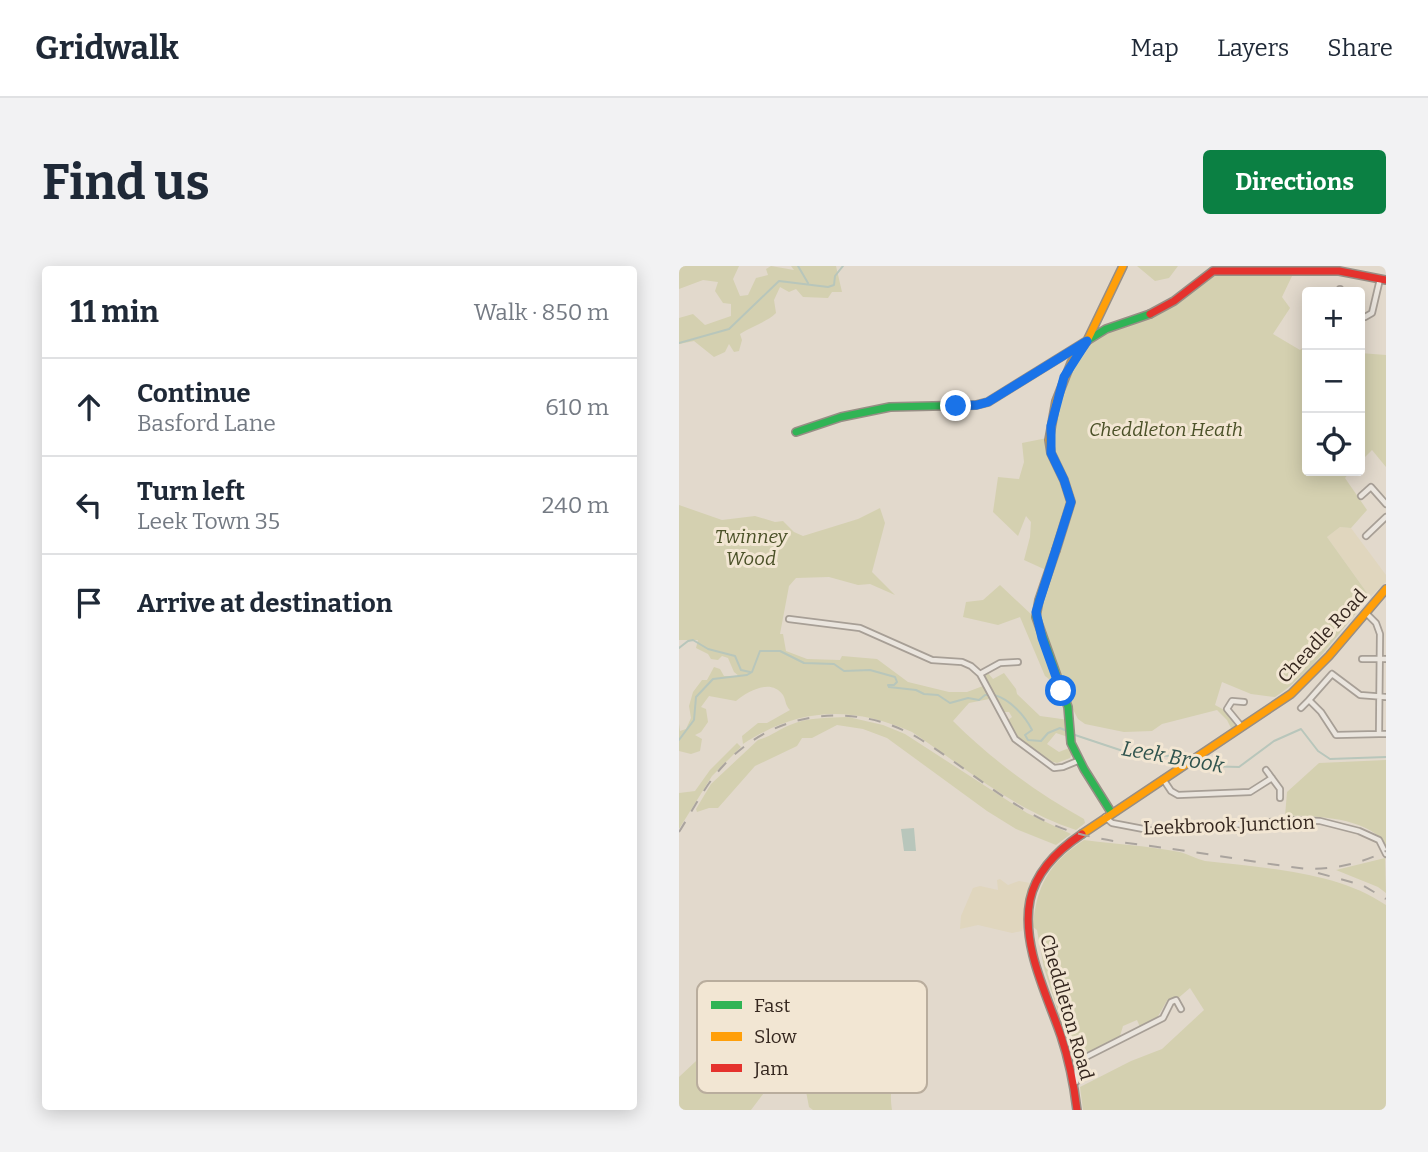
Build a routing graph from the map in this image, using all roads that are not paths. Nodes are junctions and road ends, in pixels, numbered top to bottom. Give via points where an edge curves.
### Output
1 (1123, 266) edge
2 (1383, 279) edge
3 (1365, 317) edge
4 (1087, 341) junction
5 (796, 432) dead end
6 (1361, 496) dead end
7 (1386, 504) edge
8 (1386, 517) edge
9 (1366, 536) dead end
10 (1386, 589) edge
11 (1364, 612) junction
12 (789, 619) dead end
13 (1362, 659) dead end
14 (1383, 659) edge
15 (1018, 662) dead end
16 (980, 674) junction
17 (1379, 696) junction
18 (1386, 697) edge
19 (1309, 700) junction
20 (1244, 702) dead end
21 (1301, 708) dead end
22 (1242, 727) junction
23 (1378, 734) junction
24 (1386, 734) edge
25 (1080, 760) junction
26 (1266, 770) dead end
27 (1163, 778) junction
28 (1272, 778) junction
29 (1280, 798) dead end
30 (1108, 814) junction
31 (1386, 854) edge
32 (1042, 872) joint
33 (1181, 1009) dead end
34 (1075, 1086) junction
35 (1077, 1110) edge

1 - 4 main road
2 - 3 street via 1373,313
2 - 4 main road via 1339,271 1213,271 1174,301
4 - 5 main road via 988,402 890,407
4 - 25 main road via 1064,377 1051,426 1051,453 1071,502 1036,617 1068,707 1070,738
6 - 7 street via 1371,487
8 - 9 street
10 - 11 main road, Cheadle Road
11 - 14 street via 1379,629
11 - 22 main road, Cheadle Road via 1306,680
12 - 16 street via 860,628 932,660 968,664
13 - 14 street
14 - 17 street
15 - 16 street via 1000,663
16 - 25 street via 1015,739 1049,766 1058,768
17 - 18 street
17 - 19 street via 1360,695 1331,673
17 - 23 street
19 - 21 street
19 - 23 street via 1336,735
20 - 22 street via 1232,701 1227,709
22 - 27 main road, Cheadle Road
23 - 24 street
25 - 30 main road
26 - 28 street
27 - 28 street via 1178,795 1250,792
27 - 30 main road, Cheadle Road
28 - 29 street
30 - 31 street, Leekbrook Junction via 1112,823 1154,831 1320,821 1379,840
30 - 32 main road, Cheadle Road via 1061,848
32 - 34 main road, Cheddleton Road via 1031,895 1028,933
33 - 34 street via 1177,1000 1171,1002 1163,1018 1080,1060
34 - 35 main road, Cheddleton Road

